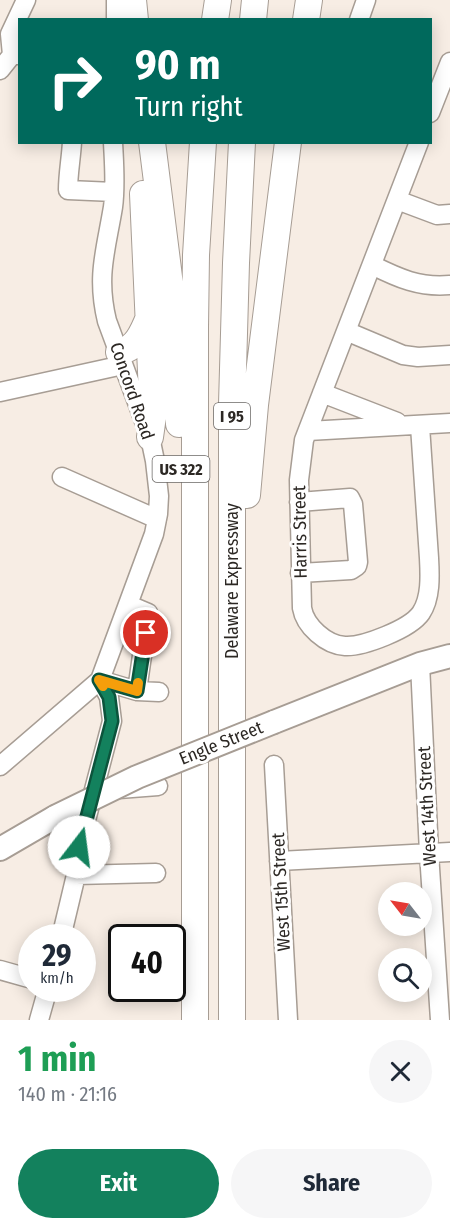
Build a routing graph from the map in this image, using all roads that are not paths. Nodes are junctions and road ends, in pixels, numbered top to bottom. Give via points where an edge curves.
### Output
1 (26, 0) edge
2 (116, 0) edge
3 (133, 0) edge
4 (215, 0) edge
5 (255, 0) edge
6 (309, 0) edge
7 (366, 0) edge
8 (116, 18) edge
9 (135, 18) edge
10 (214, 18) edge
11 (253, 18) edge
12 (306, 18) edge
13 (360, 18) edge
14 (16, 55) edge
15 (450, 62) edge
16 (0, 70) edge
17 (446, 81) edge
18 (432, 109) edge
19 (72, 144) edge
20 (113, 144) edge
21 (141, 144) edge
22 (152, 144) edge
23 (203, 144) edge
24 (243, 144) edge
25 (288, 144) edge
26 (418, 144) edge
27 (114, 192) junction
28 (397, 200) junction
29 (450, 213) edge
30 (372, 266) junction
31 (450, 285) edge
32 (149, 317) junction
33 (346, 331) junction
34 (450, 355) edge
35 (121, 358) junction
36 (0, 392) edge
37 (322, 393) junction
38 (450, 423) edge
39 (414, 426) junction
40 (308, 431) junction
41 (150, 437) junction
42 (62, 477) dead end
43 (299, 502) junction
44 (157, 519) junction
45 (300, 573) junction
46 (129, 605) junction
47 (450, 656) edge
48 (420, 664) junction
49 (99, 680) junction
50 (232, 690) junction
51 (137, 691) junction
52 (159, 692) dead end
53 (274, 765) dead end
54 (0, 766) edge
55 (158, 786) dead end
56 (93, 792) junction
57 (195, 796) junction
58 (0, 849) edge
59 (450, 852) edge
60 (429, 853) junction
61 (279, 861) junction
62 (156, 873) dead end
63 (76, 875) junction
64 (64, 924) edge
65 (0, 970) edge
66 (18, 975) edge
67 (44, 1002) edge
68 (39, 1020) edge
69 (195, 1020) edge
70 (232, 1020) edge
71 (288, 1020) edge
72 (440, 1020) edge

1 - 14 street via 10,34
2 - 8 street
3 - 9 highway
4 - 10 highway
5 - 11 highway
6 - 12 highway
7 - 13 street
14 - 16 street
15 - 17 street
17 - 18 street
19 - 27 street via 68,190
20 - 27 street, Concord Road
21 - 32 highway
22 - 57 highway, US 322 via 171,293 183,498 183,650
23 - 57 highway, Delaware Expressway / I 95 via 195,327
24 - 50 highway, Delaware Expressway / I 95 via 232,404
25 - 50 highway via 255,405 243,591
26 - 28 street, Harris Street
27 - 35 street, Concord Road via 101,284 107,321
28 - 29 street via 437,215
28 - 30 street, Harris Street
30 - 31 street via 405,281
30 - 33 street, Harris Street
32 - 35 highway via 139,337
32 - 41 highway via 153,416
33 - 34 street via 403,355
33 - 37 street, Harris Street
35 - 36 street
35 - 41 street, Concord Road
37 - 39 street
37 - 40 street, Harris Street
38 - 39 street
39 - 40 street
39 - 45 street, Harris Street via 430,580 420,614 399,630 366,642 334,644 303,615
40 - 43 street, Harris Street
41 - 44 street, Concord Road via 158,483
42 - 44 street
43 - 45 street, Harris Street
43 - 45 street via 348,497 352,500 357,562 351,570
44 - 46 street, Concord Road
46 - 49 street, Concord Road
46 - 51 street via 148,613
47 - 48 main road, Engle Street
48 - 58 main road, Engle Street, bridge via 137,777 55,816
48 - 60 street, West 14th Street
49 - 51 street
49 - 54 street, Concord Road
49 - 56 street via 109,697 112,721
50 - 70 highway, Delaware Expressway / I 95
51 - 52 street
53 - 61 street, West 15th Street
55 - 56 street
56 - 63 street
57 - 69 highway, Delaware Expressway / I 95
59 - 60 street
60 - 61 street
60 - 72 street, West 14th Street
61 - 71 street, West 15th Street
62 - 63 street
63 - 64 street
65 - 66 street
67 - 68 street

